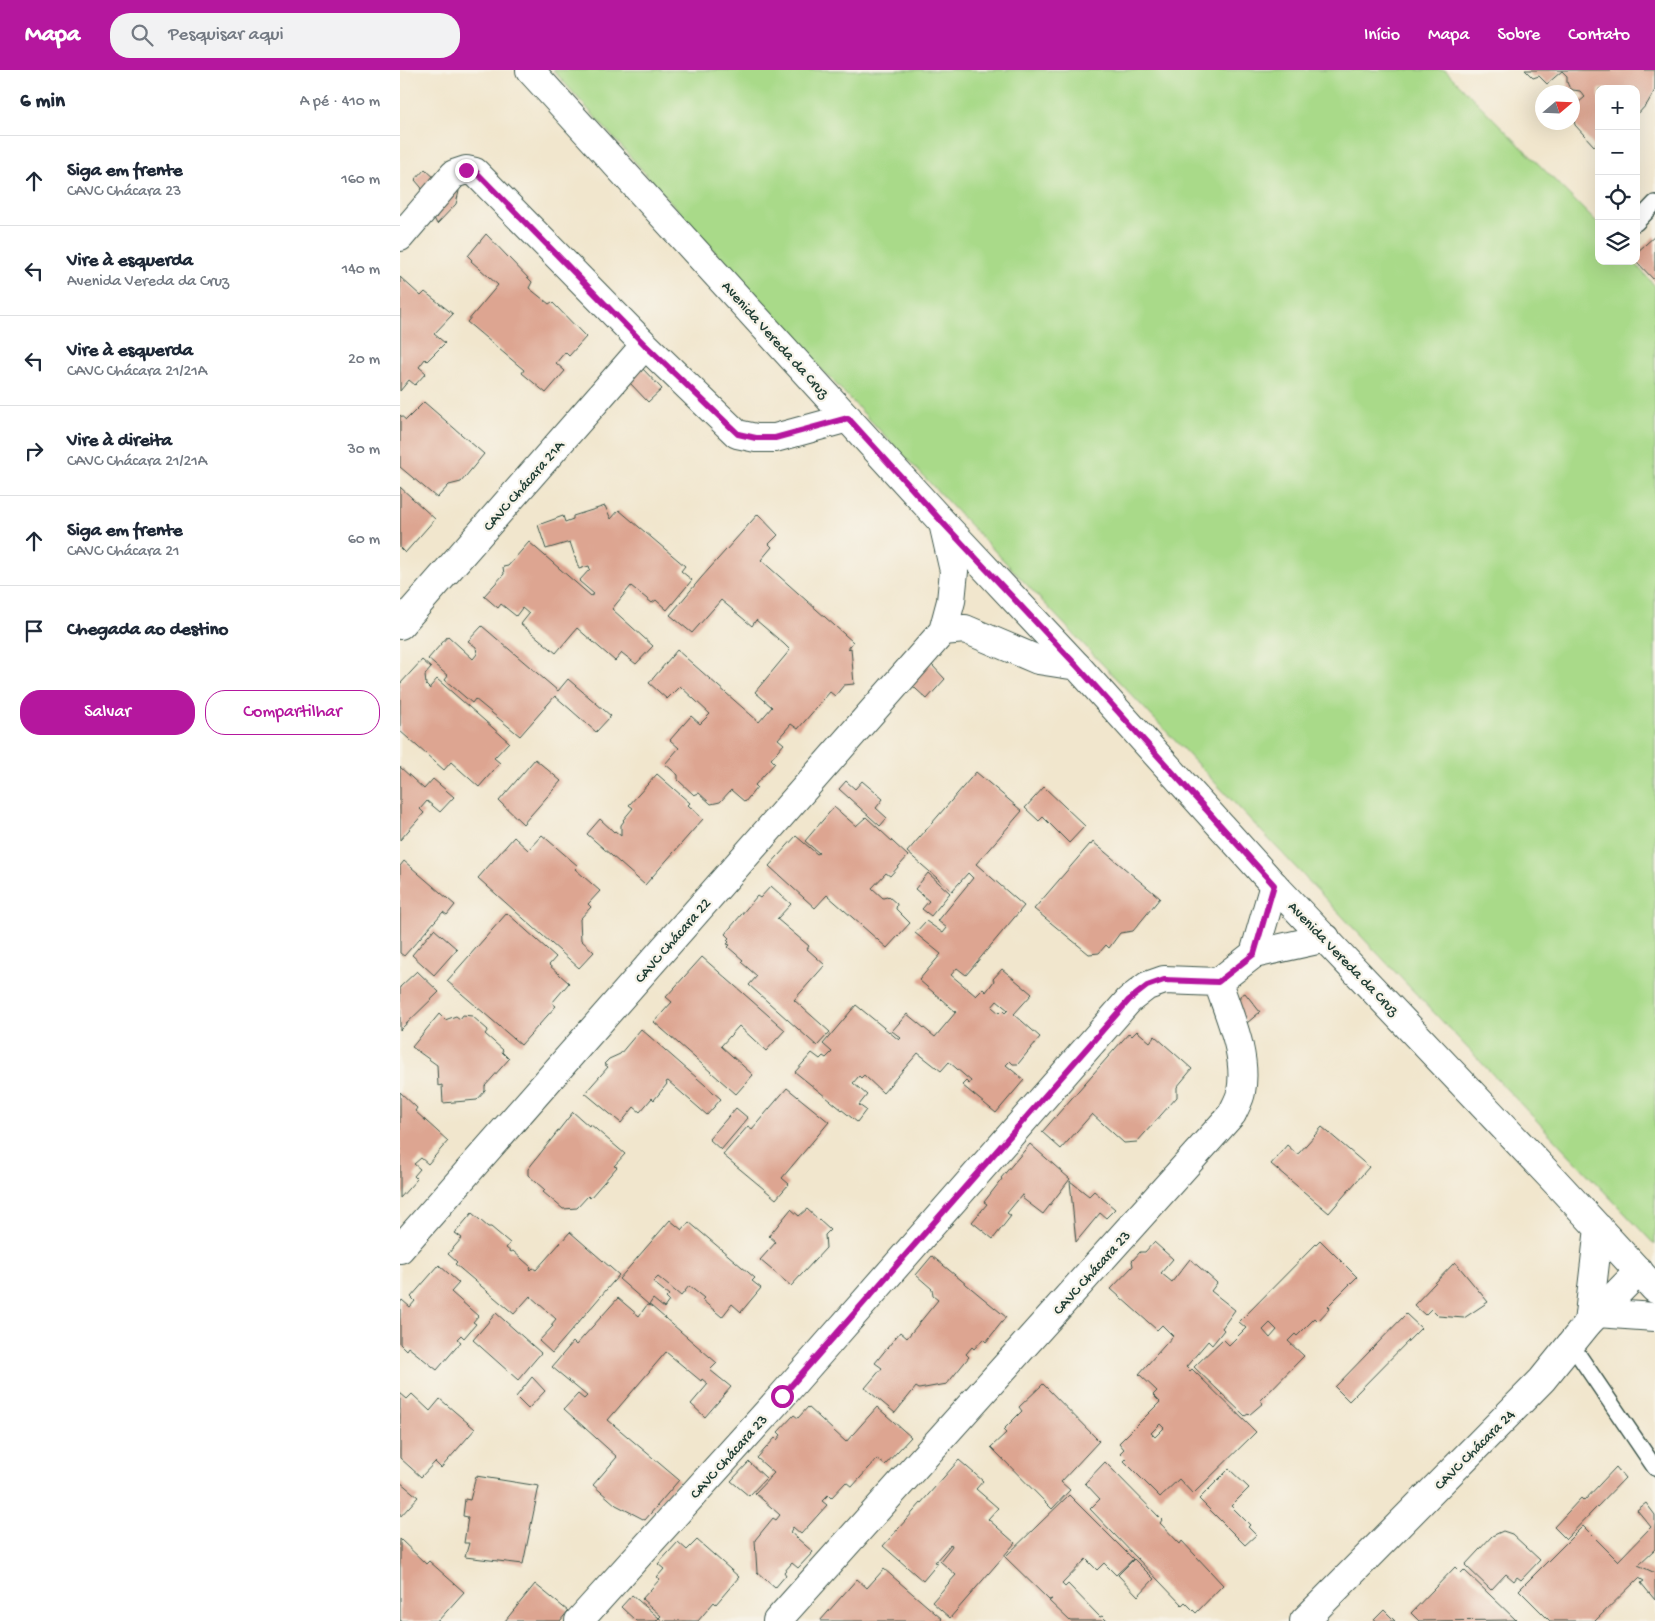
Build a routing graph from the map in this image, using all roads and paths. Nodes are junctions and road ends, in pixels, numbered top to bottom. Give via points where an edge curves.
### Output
1 (530, 70) edge
2 (1655, 203) edge
3 (1639, 220) edge
4 (400, 237) edge
5 (645, 345) junction
6 (848, 418) junction
7 (943, 523) junction
8 (400, 625) edge
9 (943, 631) junction
10 (1077, 666) junction
11 (1274, 885) junction
12 (1326, 938) junction
13 (1254, 954) junction
14 (1218, 982) junction
15 (1599, 1228) junction
16 (400, 1249) edge
17 (1647, 1280) edge
18 (1655, 1317) edge
19 (1593, 1318) junction
20 (1571, 1344) junction
21 (1655, 1468) edge
22 (579, 1621) edge
23 (777, 1621) edge
24 (1304, 1621) edge

1 - 6 street, Avenida Vereda da Cruz
2 - 3 lane
4 - 5 street via 454,174 466,170 476,172
5 - 6 street via 738,434 775,438
5 - 8 street, CAVC Chácara 21A
6 - 7 street, Avenida Vereda da Cruz
7 - 9 street, CAVC Chácara 22 via 954,571
7 - 10 street, Avenida Vereda da Cruz
9 - 10 street via 965,629 1038,660
9 - 16 street, CAVC Chácara 22
10 - 11 street, Avenida Vereda da Cruz
11 - 12 street, Avenida Vereda da Cruz
11 - 13 street
12 - 13 street
12 - 15 street, Avenida Vereda da Cruz
13 - 14 street
14 - 22 street, CAVC Chácara 23 via 1164,980 1147,986 1129,1000 782,1396
14 - 23 street, CAVC Chácara 23 via 1239,1046 1242,1073 1241,1093 1232,1114
15 - 17 street, Avenida Vereda da Cruz
15 - 19 street
17 - 19 street, CAVC Chácara 24
18 - 19 street
19 - 20 street, CAVC Chácara 24
20 - 21 lane
20 - 24 street, CAVC Chácara 24 via 1542,1380

